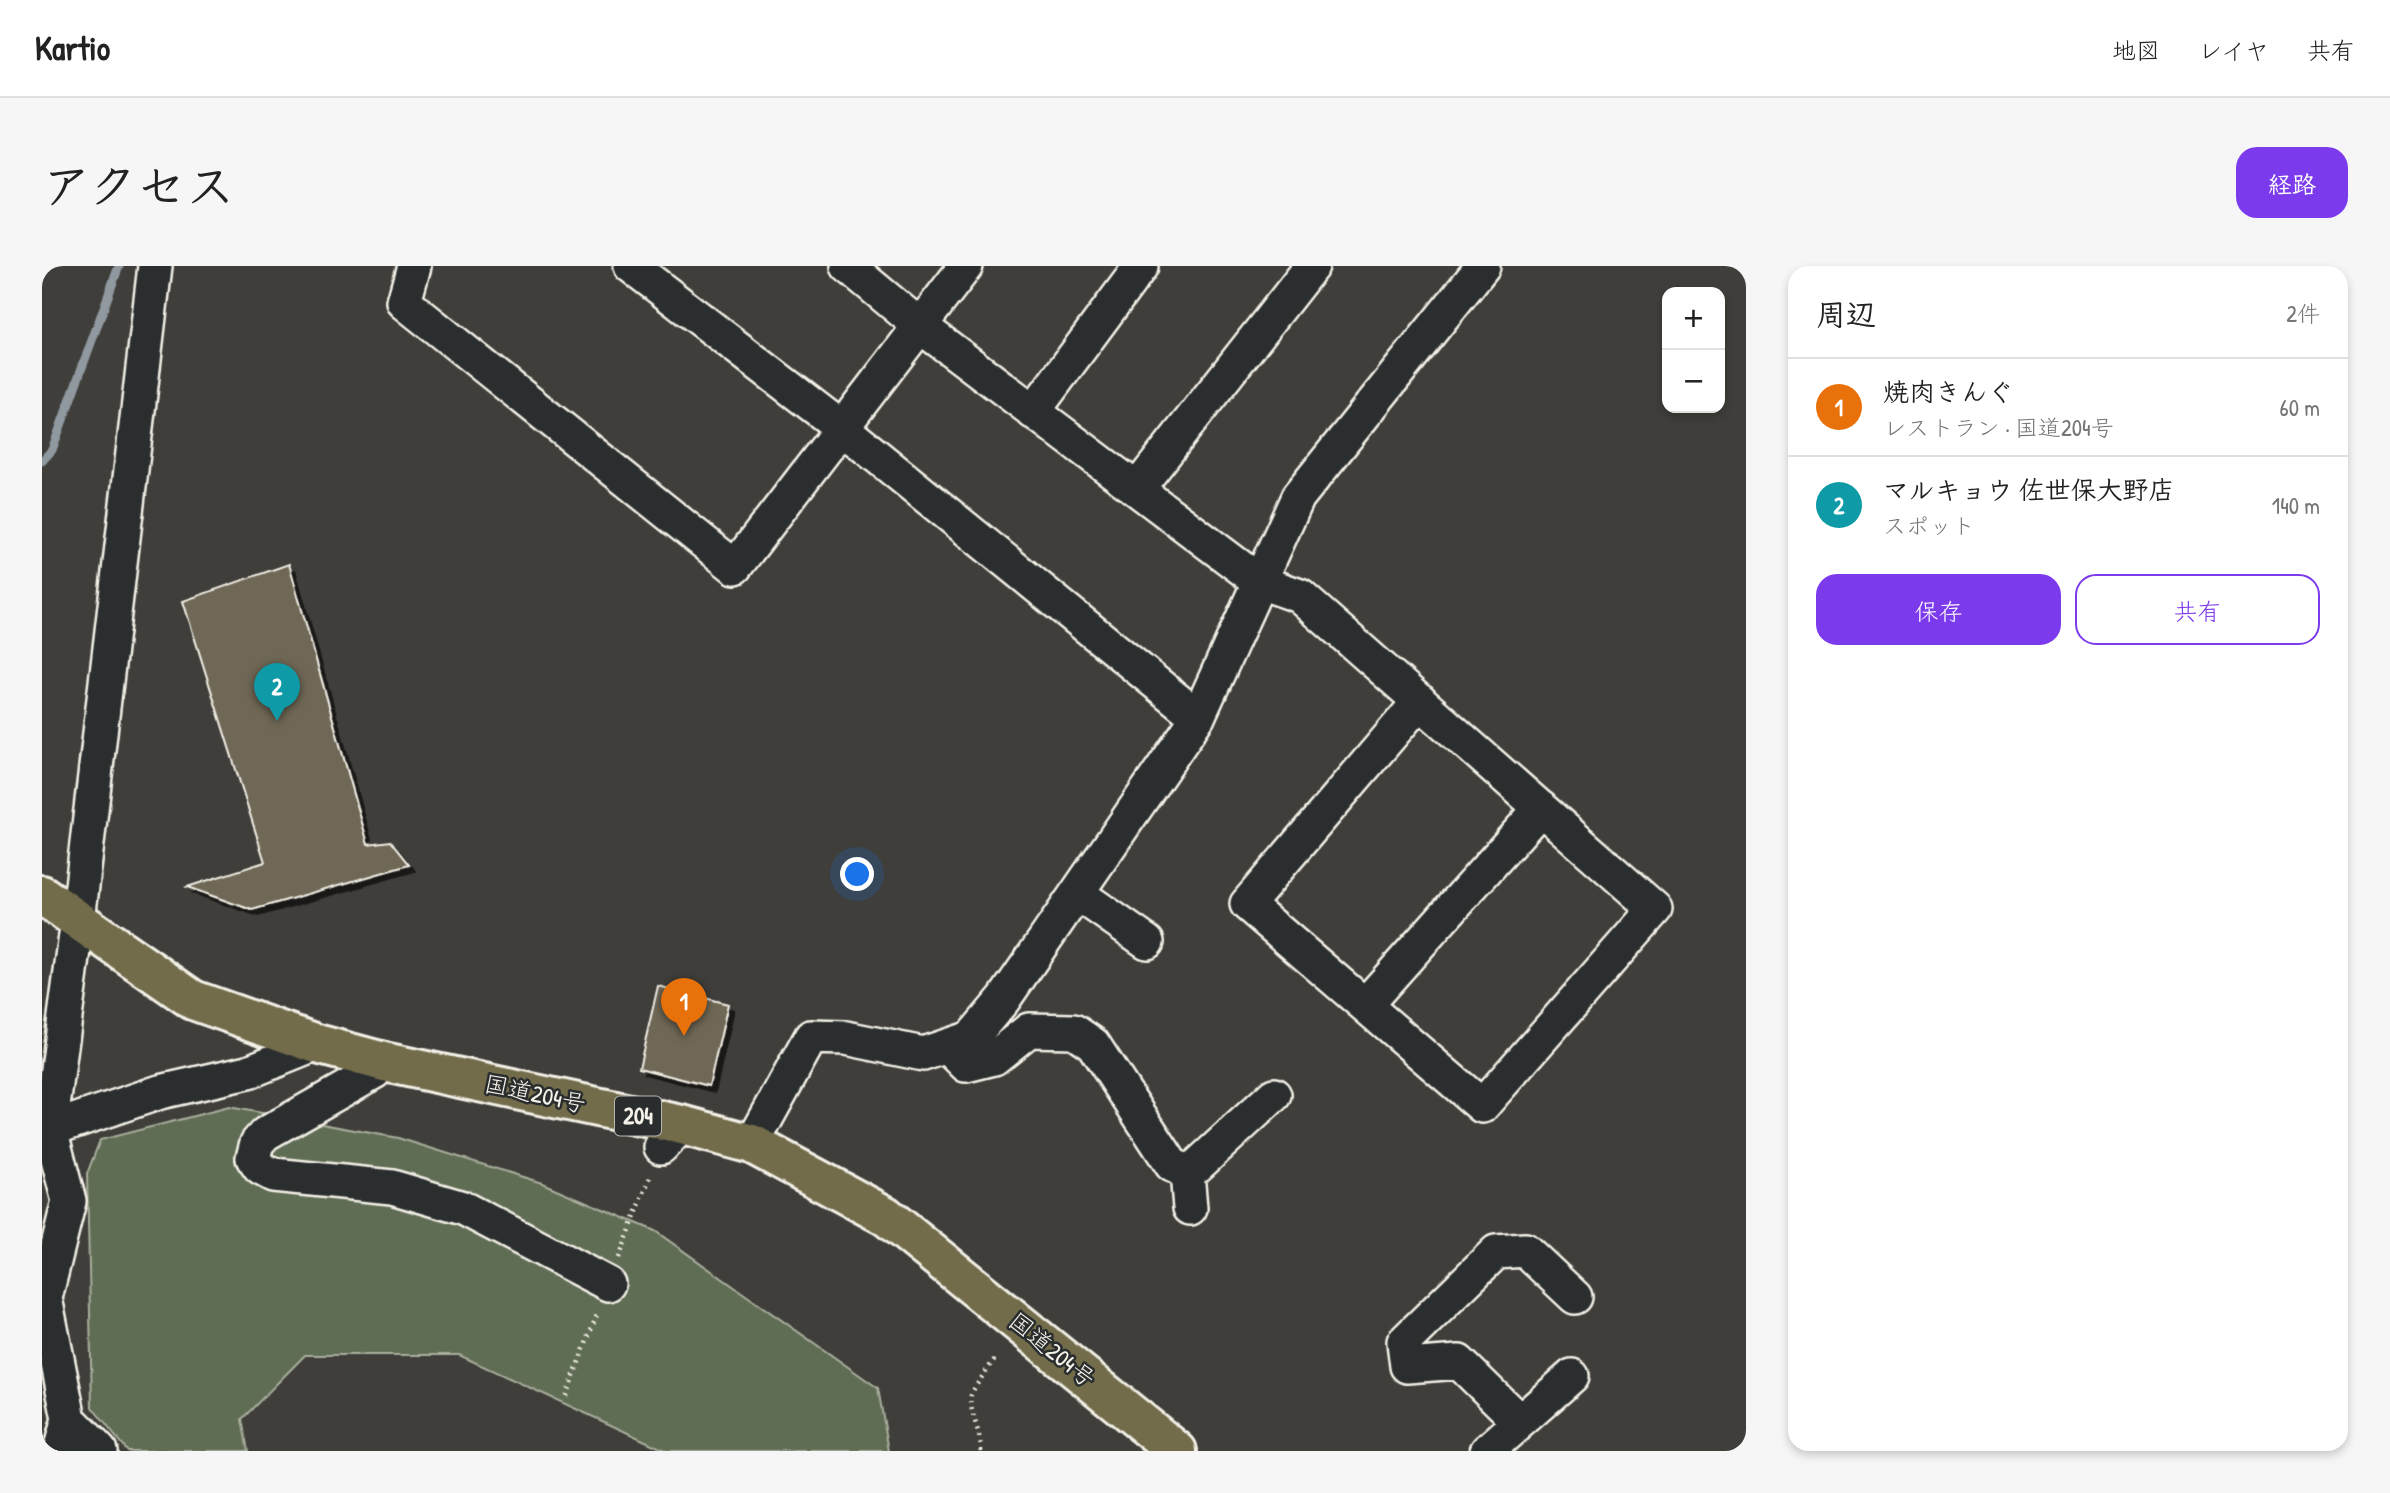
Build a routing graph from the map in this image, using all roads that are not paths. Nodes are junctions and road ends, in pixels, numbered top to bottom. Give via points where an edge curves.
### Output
1 (155, 266) edge
2 (414, 266) edge
3 (631, 266) edge
4 (848, 266) edge
5 (966, 266) edge
6 (1141, 266) edge
7 (1312, 266) edge
8 (1483, 266) edge
9 (920, 326) junction
10 (1033, 412) junction
11 (842, 428) junction
12 (1137, 489) junction
13 (1260, 582) junction
14 (1420, 701) junction
15 (1198, 718) junction
16 (1541, 808) junction
17 (1077, 893) junction
18 (42, 895) edge
19 (78, 920) junction
20 (1147, 942) dead end
21 (1365, 1005) junction
22 (317, 1044) junction
23 (947, 1046) junction
24 (384, 1062) junction
25 (1274, 1095) dead end
26 (46, 1131) edge
27 (752, 1144) junction
28 (1187, 1172) junction
29 (1189, 1208) dead end
30 (608, 1284) road end
31 (1575, 1297) dead end
32 (47, 1336) edge
33 (1572, 1376) dead end
34 (69, 1419) junction
35 (1520, 1422) junction
36 (60, 1451) edge
37 (100, 1451) edge
38 (1177, 1451) edge
39 (1487, 1451) edge

1 - 19 street
2 - 11 street via 404,302 735,567
3 - 11 street
4 - 9 street
5 - 9 street
6 - 10 street
7 - 12 street
8 - 13 street via 1298,497
9 - 10 street
9 - 11 street
10 - 12 street
11 - 15 street
12 - 13 street
13 - 14 street via 1300,596
13 - 15 street
14 - 16 street
14 - 21 street via 1247,904
15 - 17 street
16 - 21 street
16 - 21 street via 1655,909 1482,1105
17 - 20 street
17 - 23 street via 1004,999 971,1038
18 - 19 highway, 国道204号 / 204
19 - 22 highway, 国道204号 / 204 via 193,1000
19 - 26 street
22 - 24 highway, 国道204号 / 204
22 - 26 street via 248,1072 160,1092
23 - 27 street via 923,1054 846,1038 811,1037
23 - 28 street via 966,1065 994,1058 1029,1030 1074,1031 1093,1044 1172,1165
24 - 27 highway, 国道204号 / 204 via 672,1136
24 - 30 street via 265,1134 253,1158 260,1168 273,1175 392,1186 463,1208
25 - 28 street
26 - 32 street via 69,1201 45,1298
27 - 38 highway, 国道204号 / 204 via 886,1216
28 - 29 street
31 - 35 street via 1525,1250 1496,1252 1404,1342 1407,1366 1460,1362
32 - 34 street
33 - 35 street
34 - 36 street
34 - 37 street
35 - 39 street

